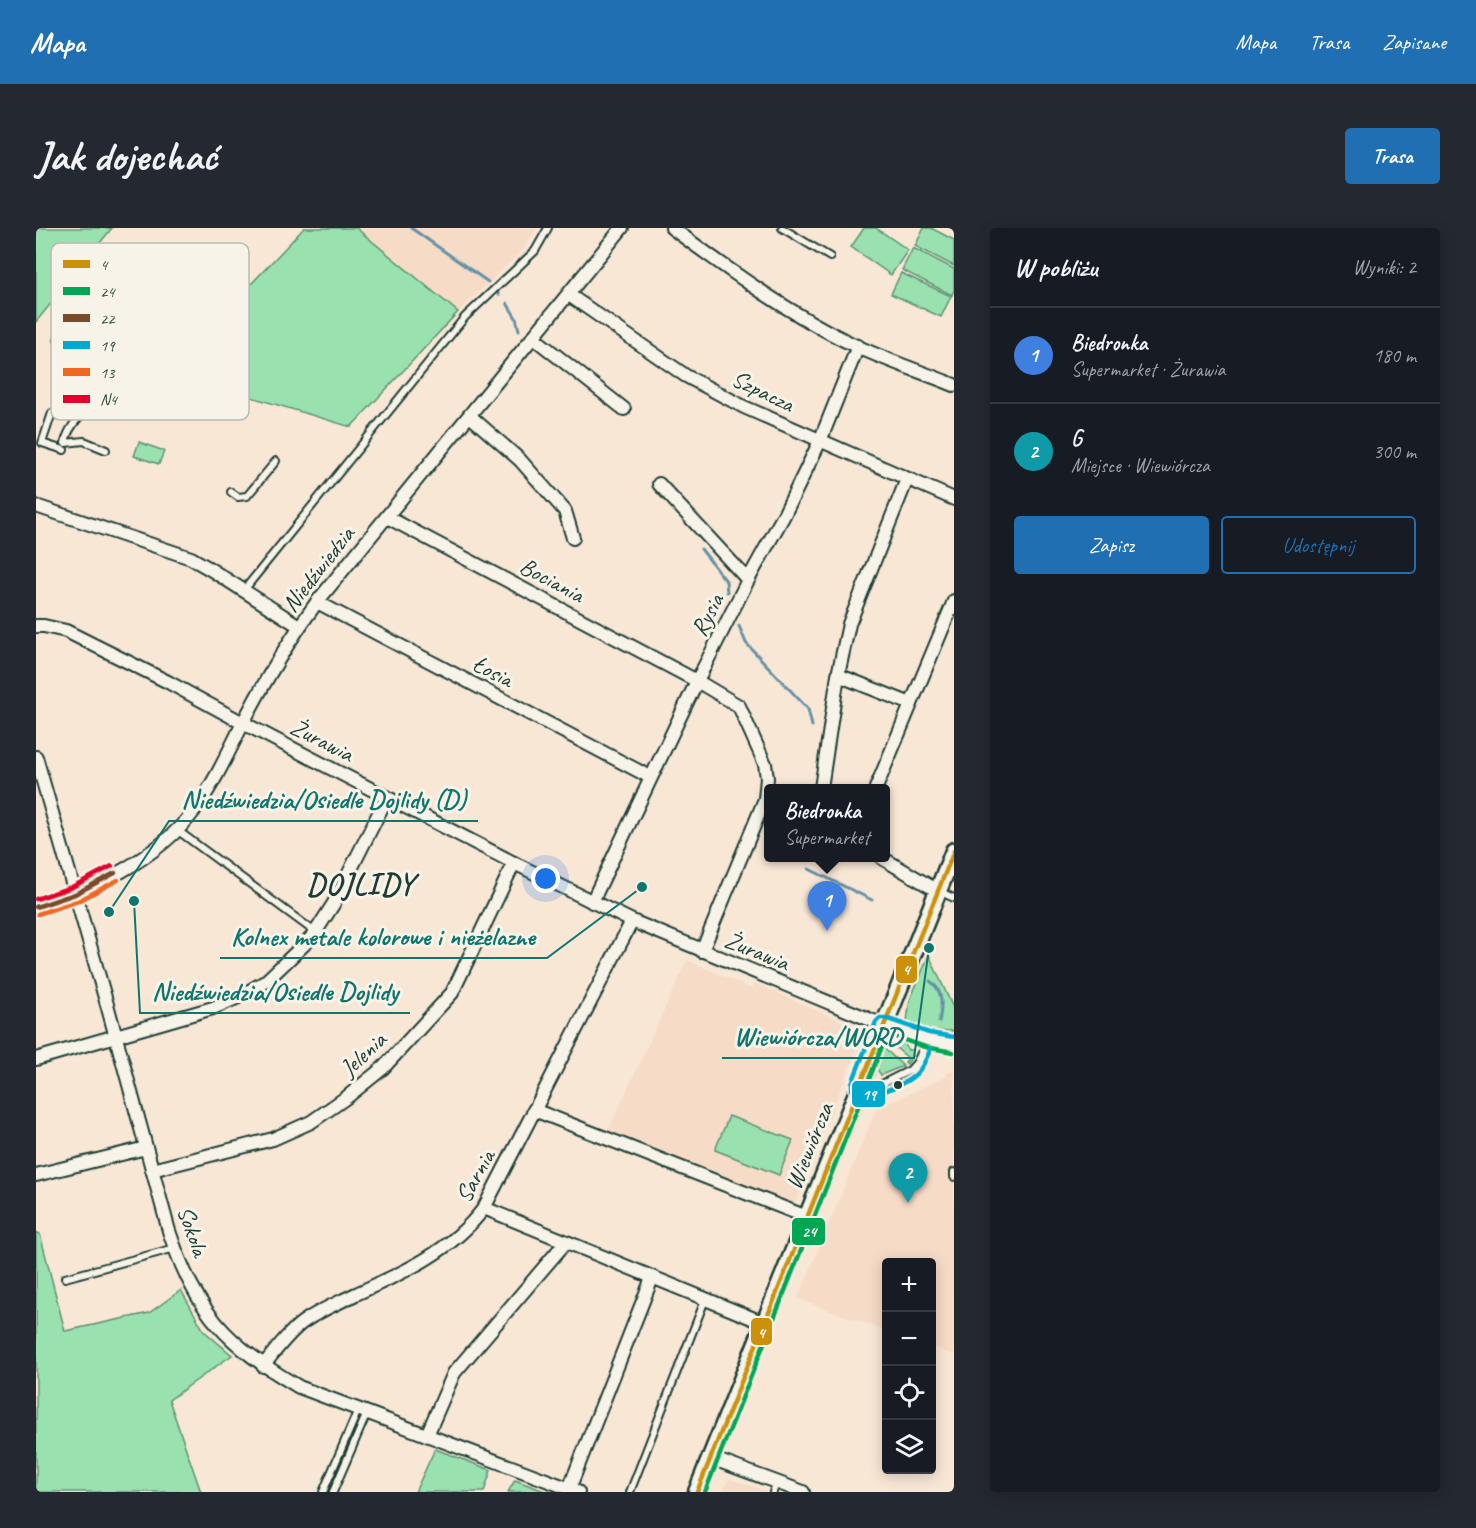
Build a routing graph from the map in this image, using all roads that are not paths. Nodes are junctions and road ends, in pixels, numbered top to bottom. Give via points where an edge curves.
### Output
1 (548, 228) edge
2 (622, 228) edge
3 (672, 228) edge
4 (782, 228) edge
5 (830, 257) dead end
6 (569, 295) junction
7 (534, 338) junction
8 (858, 346) junction
9 (954, 385) edge
10 (624, 409) dead end
11 (51, 416) edge
12 (470, 416) junction
13 (77, 420) edge
14 (820, 441) junction
15 (64, 450) dead end
16 (106, 450) dead end
17 (276, 461) dead end
18 (907, 479) junction
19 (659, 484) dead end
20 (231, 492) dead end
21 (954, 499) edge
22 (36, 506) edge
23 (387, 517) junction
24 (573, 538) dead end
25 (748, 580) junction
26 (244, 590) junction
27 (954, 601) edge
28 (317, 602) junction
29 (36, 626) edge
30 (299, 626) junction
31 (838, 675) junction
32 (697, 681) junction
33 (911, 704) junction
34 (243, 723) junction
35 (36, 757) edge
36 (650, 777) junction
37 (766, 784) edge
38 (821, 784) edge
39 (878, 784) edge
40 (387, 797) junction
41 (764, 801) edge
42 (177, 830) junction
43 (954, 851) edge
44 (889, 862) edge
45 (514, 863) junction
46 (938, 891) junction
47 (75, 894) junction
48 (954, 898) edge
49 (592, 902) junction
50 (36, 907) edge
51 (632, 921) junction
52 (315, 932) junction
53 (702, 951) junction
54 (883, 1025) junction
55 (115, 1036) junction
56 (927, 1040) junction
57 (954, 1045) edge
58 (36, 1059) edge
59 (859, 1086) junction
60 (534, 1110) junction
61 (146, 1148) junction
62 (152, 1170) junction
63 (954, 1172) edge
64 (36, 1175) edge
65 (954, 1177) edge
66 (484, 1208) junction
67 (807, 1217) junction
68 (565, 1243) junction
69 (175, 1248) junction
70 (65, 1278) dead end
71 (652, 1278) junction
72 (705, 1300) junction
73 (764, 1323) junction
74 (263, 1366) junction
75 (362, 1411) junction
76 (427, 1435) junction
77 (711, 1458) junction
78 (775, 1487) edge
79 (572, 1491) edge
80 (323, 1492) edge
81 (333, 1492) edge
82 (630, 1492) edge
83 (697, 1492) edge
84 (803, 1492) edge

1 - 26 lane via 535,251 465,317
2 - 6 street, Niedźwiedzia
3 - 8 street via 763,292
4 - 5 lane
6 - 7 street, Niedźwiedzia
6 - 14 street, Szpacza via 686,376
7 - 10 street
7 - 12 street, Niedźwiedzia
8 - 9 street
8 - 14 street, Rysia
11 - 15 lane via 42,442
12 - 23 street, Niedźwiedzia
12 - 24 street via 514,454 565,512
13 - 16 lane via 65,443 84,441
14 - 18 street, Szpacza
14 - 25 street, Rysia
17 - 20 lane via 247,496 238,497
18 - 21 street, Szpacza
18 - 31 street via 849,624
19 - 25 street
22 - 26 street via 191,558
23 - 28 street, Niedźwiedzia
23 - 32 street, Bociania
25 - 32 street, Rysia
26 - 30 street
27 - 33 street
28 - 30 street, Niedźwiedzia
28 - 36 street, Łosia
29 - 34 street, Żurawia via 66,631
30 - 34 street, Niedźwiedzia
31 - 33 street
31 - 38 street
32 - 36 street, Rysia
32 - 37 street, Bociania via 739,706 765,764
33 - 39 street
34 - 40 street, Żurawia
34 - 42 street, Niedźwiedzia via 212,783
35 - 47 street, Sokola
36 - 49 street, Rysia
40 - 45 street, Żurawia
40 - 52 street via 334,903
41 - 53 street, Bociania
42 - 47 street, Niedźwiedzia via 154,850
42 - 52 lane
43 - 46 street, Wiewiórcza
44 - 46 street
45 - 49 street, Żurawia
45 - 62 street, Jelenia via 452,993 383,1068 311,1122 273,1139
46 - 48 lane
46 - 54 street, Wiewiórcza
47 - 50 street, Niedźwiedzia
47 - 55 street, Sokola
49 - 51 street, Żurawia
51 - 53 street, Żurawia
51 - 60 street, Sarnia
52 - 55 street via 265,982 241,996
53 - 54 street, Żurawia
54 - 56 street, Żurawia
54 - 59 street, Wiewiórcza
55 - 58 street
55 - 61 street, Sokola
56 - 57 street, Żurawia
56 - 59 lane via 910,1070 876,1087
59 - 67 street, Wiewiórcza
60 - 66 street, Sarnia
60 - 67 street
61 - 62 street, Sokola
61 - 64 street
62 - 69 street, Sokola
63 - 65 lane
66 - 68 street
66 - 74 street, Sarnia via 473,1223 427,1258 302,1323
67 - 73 street, Wiewiórcza
68 - 71 street
68 - 76 street via 454,1373
69 - 70 lane
69 - 74 street, Sokola via 197,1298 212,1319
71 - 72 street
71 - 79 street
72 - 73 street
72 - 82 lane
73 - 77 street, Wiewiórcza
74 - 75 street, Sokola via 299,1387
75 - 76 street, Sokola
75 - 80 lane
75 - 81 lane
76 - 79 street, Sokola
77 - 78 street
77 - 83 street, Wiewiórcza
78 - 84 street

